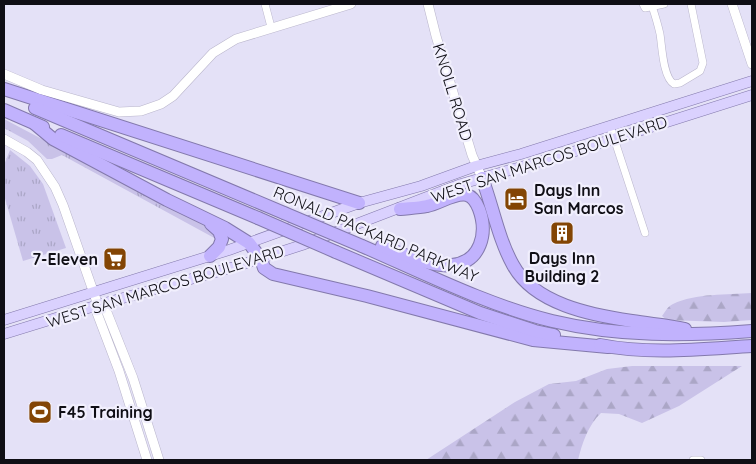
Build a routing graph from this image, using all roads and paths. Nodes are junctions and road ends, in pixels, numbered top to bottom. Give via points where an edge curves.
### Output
1 (265, 4) edge
2 (351, 4) edge
3 (428, 4) edge
4 (643, 4) edge
5 (664, 4) edge
6 (691, 4) edge
7 (732, 4) edge
8 (652, 6) junction
9 (271, 27) junction
10 (752, 64) edge
11 (4, 74) edge
12 (752, 81) edge
13 (4, 90) edge
14 (4, 94) edge
15 (752, 95) edge
16 (4, 110) edge
17 (35, 124) junction
18 (610, 126) junction
19 (614, 138) junction
20 (4, 139) edge
21 (539, 148) junction
22 (476, 166) junction
23 (519, 168) junction
24 (482, 178) junction
25 (359, 203) junction
26 (400, 209) junction
27 (206, 218) junction
28 (645, 233) dead end
29 (249, 242) junction
30 (367, 244) junction
31 (210, 256) junction
32 (261, 258) junction
33 (94, 292) junction
34 (98, 304) junction
35 (4, 320) edge
36 (752, 332) edge
37 (4, 334) edge
38 (705, 335) junction
39 (752, 346) edge
40 (608, 347) junction
41 (146, 460) edge
42 (159, 460) edge
43 (693, 460) edge
44 (701, 460) edge

1 - 9 street
2 - 9 street
3 - 22 street, KNOLL ROAD
4 - 8 street via 645,8
5 - 8 street
6 - 8 street via 703,63 700,71 674,84 669,79
7 - 10 street
9 - 11 street via 213,53 173,96 162,104 141,111 118,112 42,90
12 - 18 main road, WEST SAN MARCOS BOULEVARD
13 - 25 highway
14 - 30 highway, RONALD PACKARD PARKWAY, bridge via 314,226
15 - 19 main road, WEST SAN MARCOS BOULEVARD
16 - 17 highway, RONALD PACKARD PARKWAY
17 - 27 highway via 53,139
17 - 40 highway, RONALD PACKARD PARKWAY, bridge via 503,321
18 - 19 street
18 - 21 main road, WEST SAN MARCOS BOULEVARD
19 - 23 main road, WEST SAN MARCOS BOULEVARD
19 - 28 street
20 - 33 street via 37,160 55,187
21 - 22 main road, WEST SAN MARCOS BOULEVARD
21 - 23 main road via 520,162
22 - 24 street, KNOLL ROAD
22 - 25 main road, WEST SAN MARCOS BOULEVARD
23 - 24 main road, WEST SAN MARCOS BOULEVARD
24 - 26 main road, WEST SAN MARCOS BOULEVARD
24 - 38 highway via 505,250 522,279 533,290 544,297 584,310
25 - 29 main road, WEST SAN MARCOS BOULEVARD
26 - 30 highway via 428,206 467,195 476,202 483,222 483,237 469,259 453,266 435,264
26 - 32 main road, WEST SAN MARCOS BOULEVARD
27 - 29 highway
27 - 31 highway via 222,239
29 - 31 main road, WEST SAN MARCOS BOULEVARD
29 - 32 highway
30 - 38 highway, RONALD PACKARD PARKWAY via 486,299 551,320 622,332
31 - 33 main road, WEST SAN MARCOS BOULEVARD
32 - 34 main road, WEST SAN MARCOS BOULEVARD
32 - 40 highway via 264,268 288,278 533,340
33 - 34 street
33 - 35 main road, WEST SAN MARCOS BOULEVARD
34 - 37 main road, WEST SAN MARCOS BOULEVARD
34 - 41 street via 97,314 119,371
34 - 42 street via 106,310
36 - 38 highway, RONALD PACKARD PARKWAY
39 - 40 highway, RONALD PACKARD PARKWAY via 676,350
43 - 44 street

